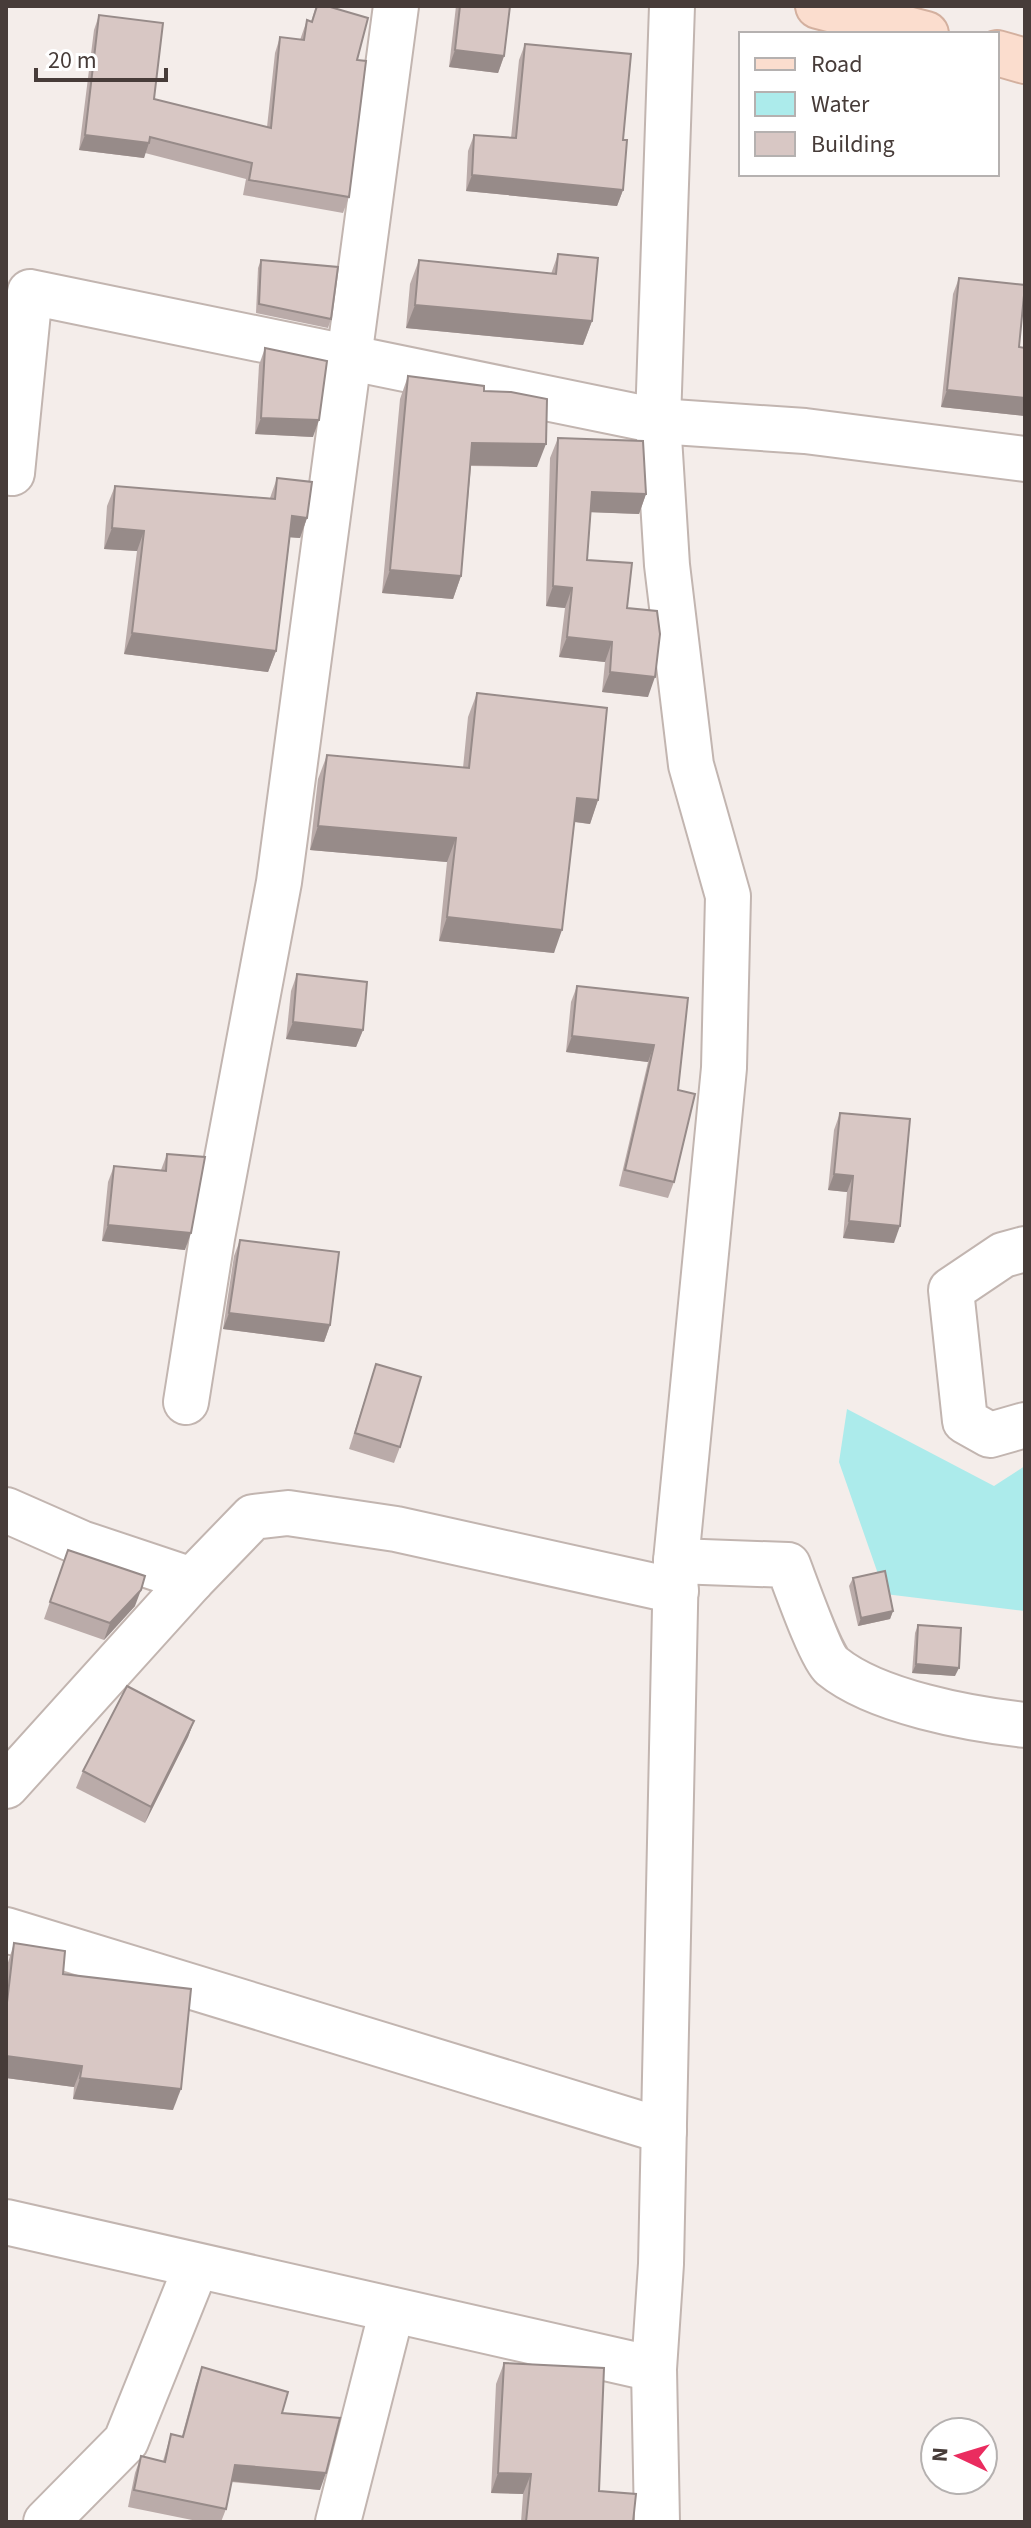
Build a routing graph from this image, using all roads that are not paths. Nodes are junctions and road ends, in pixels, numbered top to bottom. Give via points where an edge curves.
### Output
1 (396, 6) edge
2 (672, 6) edge
3 (818, 6) edge
4 (918, 32) edge
5 (999, 54) edge
6 (1025, 61) edge
7 (18, 289) edge
8 (349, 356) junction
9 (658, 421) junction
10 (1025, 459) edge
11 (6, 472) edge
12 (1025, 1249) edge
13 (186, 1402) dead end
14 (1025, 1425) edge
15 (6, 1510) edge
16 (676, 1576) junction
17 (192, 1580) junction
18 (1025, 1725) edge
19 (6, 1786) edge
20 (6, 1930) edge
21 (664, 2131) junction
22 (6, 2222) edge
23 (196, 2267) junction
24 (392, 2310) junction
25 (654, 2369) junction
26 (46, 2522) edge
27 (338, 2522) edge
28 (657, 2522) edge

1 - 8 street
2 - 9 street
3 - 4 street
5 - 6 street
7 - 8 street
7 - 11 street via 12,473
8 - 9 street
8 - 13 street via 279,882
9 - 10 street via 805,431
9 - 16 street via 667,565 691,765 728,896 724,1068
12 - 14 street via 1003,1255 951,1290 965,1421 990,1435
15 - 17 street via 81,1543
16 - 17 street via 288,1513 253,1517
16 - 18 street via 788,1565 830,1665 886,1694 978,1720
16 - 21 street
17 - 19 street
20 - 21 street
21 - 25 street
22 - 23 street
23 - 24 street
23 - 26 street via 126,2441
24 - 25 street
24 - 27 street
25 - 28 street

